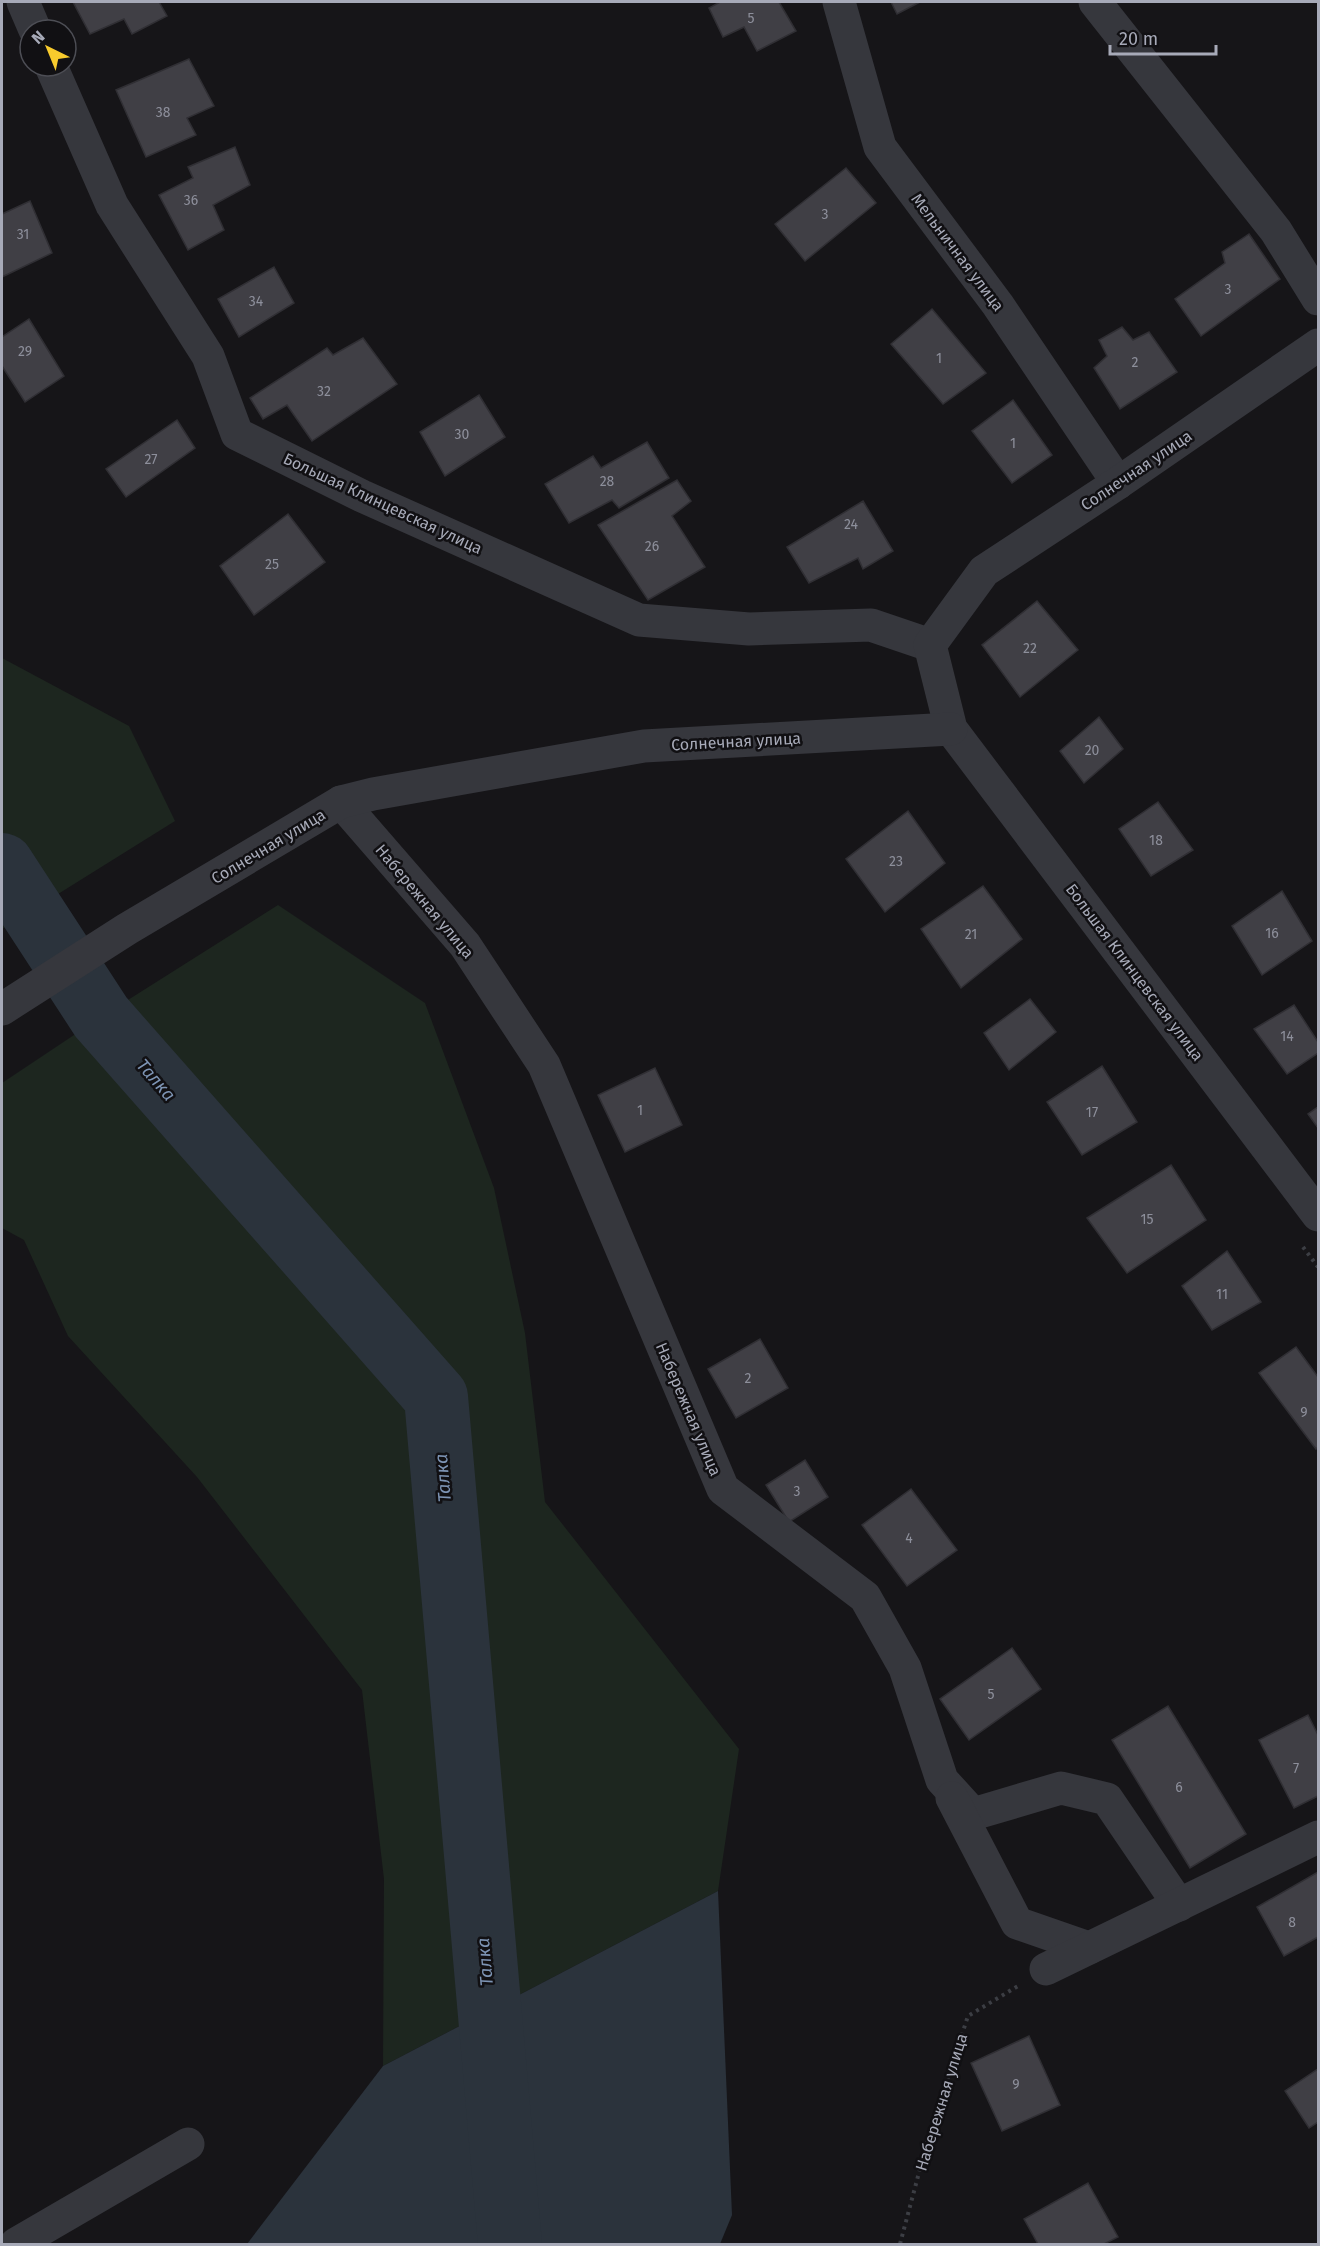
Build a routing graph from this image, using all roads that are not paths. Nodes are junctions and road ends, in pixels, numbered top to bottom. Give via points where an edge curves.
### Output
1 (23, 2) edge
2 (839, 2) edge
3 (1095, 2) edge
4 (30, 18) edge
5 (56, 78) edge
6 (1318, 299) edge
7 (1318, 345) edge
8 (1118, 483) junction
9 (930, 645) junction
10 (951, 729) junction
11 (341, 802) junction
12 (2, 1009) edge
13 (1318, 1215) edge
14 (942, 1780) junction
15 (1318, 1837) edge
16 (1179, 1905) junction
17 (1089, 1948) junction
18 (1046, 1969) road end
19 (188, 2144) dead end
20 (16, 2244) edge

1 - 4 street
2 - 8 street, Мельничная улица via 880,147 998,305
3 - 6 street via 1276,231
5 - 9 street, Большая Клинцевская улица via 112,205 208,356 237,434 362,496 639,620 749,629 871,626
7 - 8 street, Солнечная улица
8 - 9 street, Солнечная улица via 984,571
9 - 10 street
10 - 11 street, Солнечная улица via 644,746
10 - 13 street, Большая Клинцевская улица
11 - 12 street, Солнечная улица
11 - 14 street, Набережная улица via 465,945 544,1065 723,1489 865,1597 905,1668
14 - 16 street, Набережная улица via 973,1814 1061,1788 1107,1799
14 - 17 street via 1017,1923
15 - 16 street
16 - 17 street
17 - 18 street
19 - 20 street

